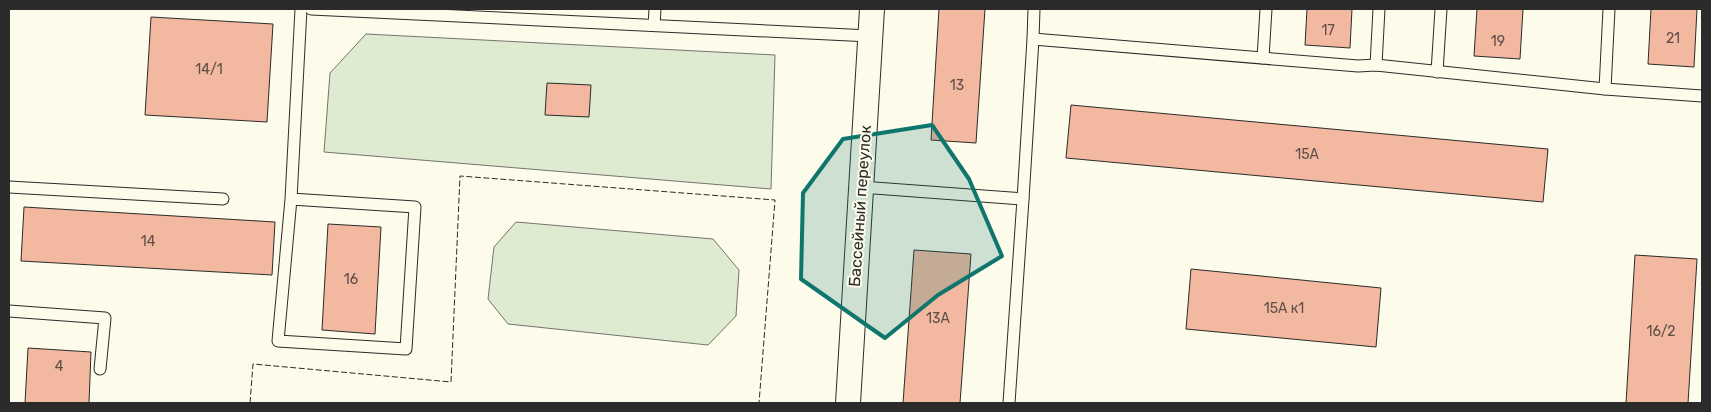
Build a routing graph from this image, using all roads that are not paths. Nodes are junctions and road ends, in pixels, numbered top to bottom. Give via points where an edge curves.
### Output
1 (301, 9) edge
2 (311, 9) edge
3 (655, 9) edge
4 (872, 9) edge
5 (1034, 9) edge
6 (1266, 9) edge
7 (1379, 9) edge
8 (1441, 9) edge
9 (1609, 9) edge
10 (478, 13) edge
11 (654, 25) junction
12 (870, 36) junction
13 (1033, 39) junction
14 (1263, 58) junction
15 (1376, 65) junction
16 (1437, 72) junction
17 (1605, 88) junction
18 (1702, 96) edge
19 (9, 187) edge
20 (861, 187) junction
21 (223, 198) dead end
22 (291, 199) junction
23 (1023, 199) junction
24 (9, 311) edge
25 (100, 369) dead end
26 (848, 403) edge
27 (1010, 403) edge

1 - 22 lane
2 - 10 lane
3 - 11 lane
4 - 12 street, Бассейный переулок
5 - 13 lane
6 - 14 lane
7 - 15 lane
8 - 16 lane
9 - 17 lane
10 - 11 lane
11 - 12 lane
12 - 20 street, Бассейный переулок
13 - 14 lane
13 - 23 lane
14 - 15 lane
15 - 16 lane
16 - 17 lane
17 - 18 lane
19 - 21 lane
20 - 23 lane
20 - 26 street, Бассейный переулок
22 - 22 lane via 278,341 406,349 415,207
23 - 27 lane
24 - 25 lane via 105,318

